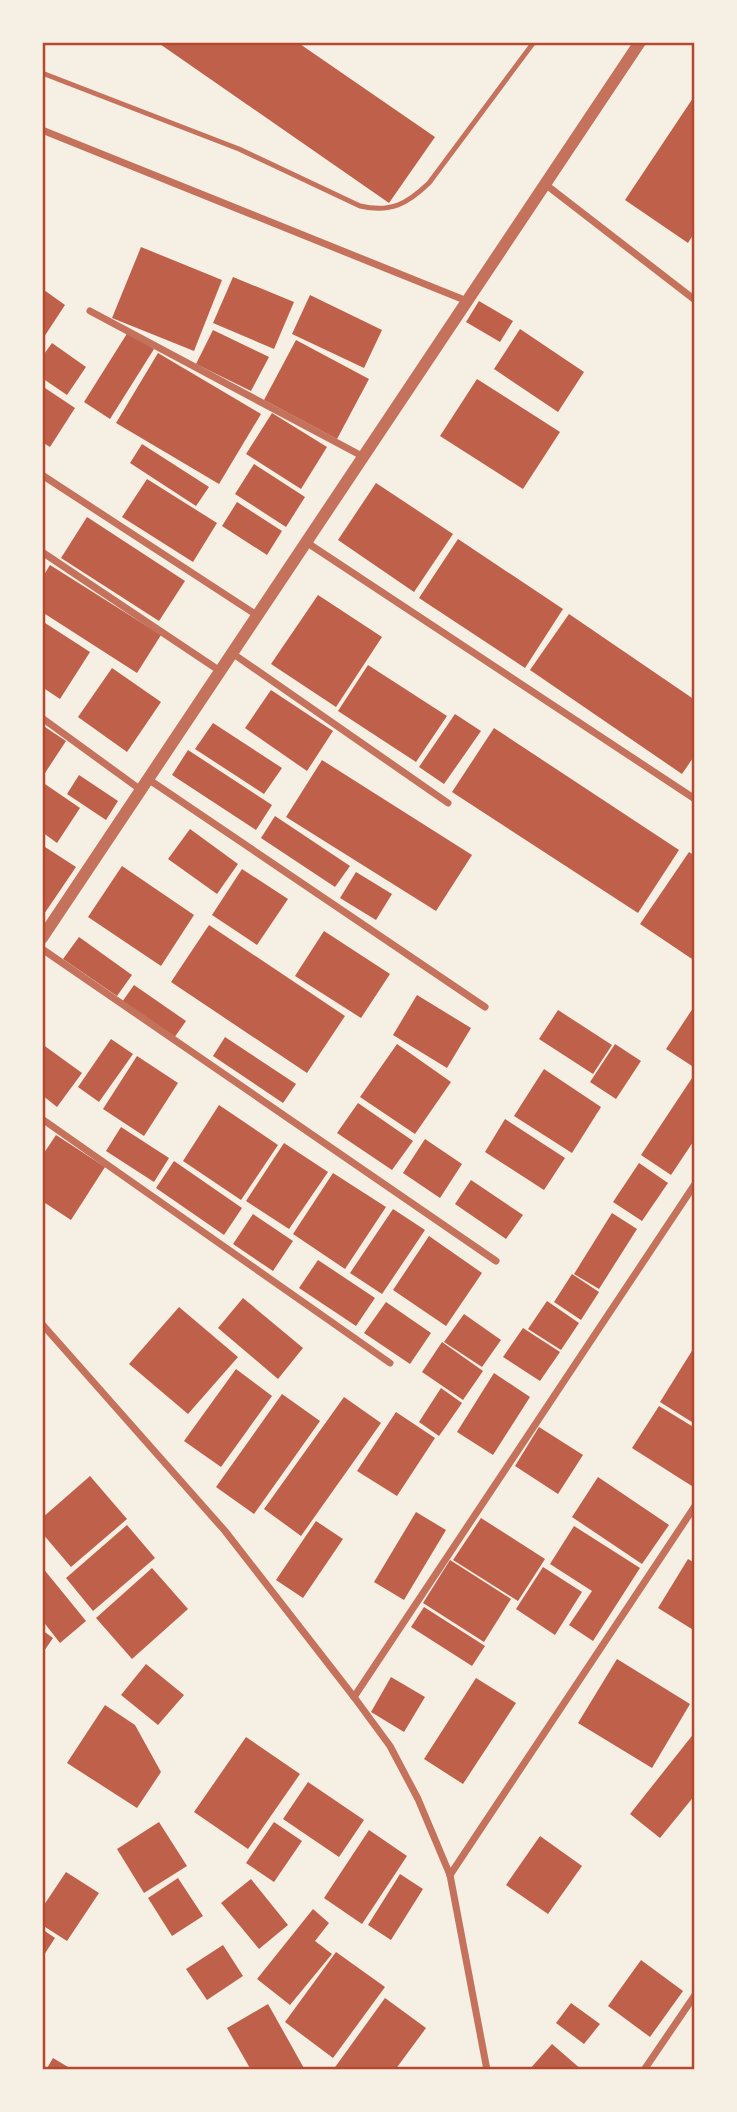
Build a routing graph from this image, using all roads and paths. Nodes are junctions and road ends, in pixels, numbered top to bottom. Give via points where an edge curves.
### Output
1 (534, 42) edge
2 (640, 42) edge
3 (42, 73) edge
4 (42, 130) edge
5 (545, 184) junction
6 (695, 300) edge
7 (467, 301) junction
8 (90, 311) dead end
9 (362, 456) junction
10 (42, 475) edge
11 (306, 542) junction
12 (42, 552) edge
13 (258, 616) junction
14 (232, 653) junction
15 (220, 671) junction
16 (42, 718) edge
17 (145, 785) junction
18 (695, 799) edge
19 (448, 803) dead end
20 (42, 937) edge
21 (42, 949) edge
22 (485, 1007) dead end
23 (42, 1119) edge
24 (695, 1184) edge
25 (496, 1261) dead end
26 (42, 1324) edge
27 (390, 1363) dead end
28 (695, 1506) edge
29 (354, 1697) junction
30 (450, 1875) junction
31 (695, 1995) edge
32 (487, 2070) edge
33 (644, 2070) edge

1 - 3 lane via 429,183 393,208 360,206 239,149
2 - 5 street
4 - 7 street
5 - 6 street
5 - 7 street
7 - 9 street
8 - 9 street
9 - 11 street
10 - 13 street
11 - 13 street
11 - 18 street
12 - 15 street
13 - 14 street
14 - 15 street
14 - 19 street
15 - 17 street
16 - 17 street
17 - 20 street
17 - 22 street
21 - 25 street
23 - 27 street
24 - 29 street
26 - 29 street via 225,1531
28 - 30 street
29 - 30 street via 390,1746
30 - 32 street
31 - 33 street

